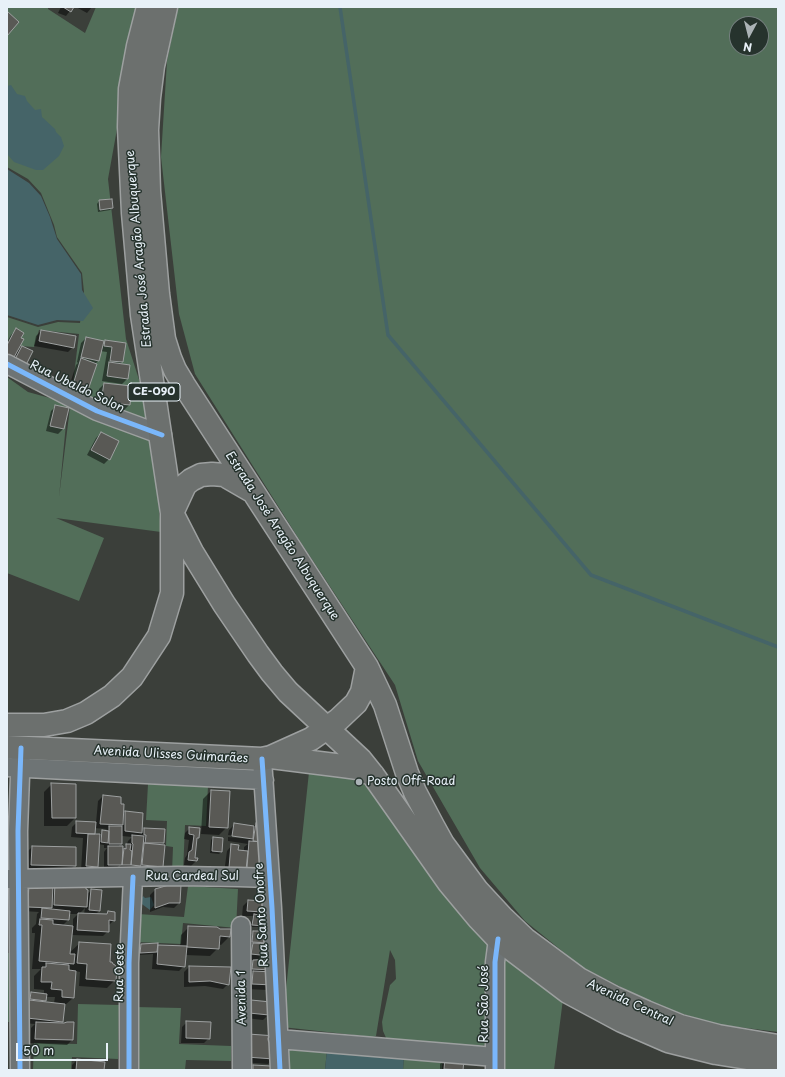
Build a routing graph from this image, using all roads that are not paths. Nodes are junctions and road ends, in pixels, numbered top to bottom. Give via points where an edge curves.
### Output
1 (148, 7) edge
2 (166, 7) edge
3 (7, 364) edge
4 (162, 435) junction
5 (253, 491) junction
6 (172, 513) junction
7 (367, 667) junction
8 (7, 725) edge
9 (327, 728) junction
10 (14, 757) edge
11 (266, 765) junction
12 (373, 775) junction
13 (133, 877) junction
14 (270, 878) junction
15 (13, 879) edge
16 (241, 926) dead end
17 (498, 939) junction
18 (13, 949) edge
19 (278, 1039) junction
20 (778, 1046) edge
21 (495, 1063) edge
22 (778, 1063) edge
23 (20, 1070) edge
24 (129, 1070) edge
25 (242, 1070) edge
26 (280, 1070) edge

1 - 4 main road, Estrada José Aragão Albuquerque / CE-090 via 130,89 130,166 142,315
2 - 5 main road, Estrada José Aragão Albuquerque / CE-090 via 152,66 147,130 152,230 164,339 175,370
3 - 4 street, Rua Ubaldo Solon via 97,411
4 - 6 main road, Estrada José Aragão Albuquerque / CE-090
5 - 6 main road via 224,475 201,476 185,485
5 - 7 main road, Estrada José Aragão Albuquerque / CE-090
6 - 8 main road via 172,593 159,636 132,677 112,696 86,713 67,721 44,725
6 - 9 main road, Estrada José Aragão Albuquerque / CE-090 via 192,552 258,654 288,692
7 - 9 main road, Avenida Ulisses Guimarães via 362,692 356,703
7 - 20 main road, Avenida Central / CE-090 via 385,704 406,773 433,826 477,890 525,939 579,979 646,1012 698,1031
9 - 11 main road, Avenida Ulisses Guimarães
9 - 12 main road, Avenida Central / CE-090
10 - 11 main road, Avenida Ulisses Guimarães
10 - 15 street
11 - 12 main road via 343,766 358,768
11 - 14 street, Rua Santo Onofre
12 - 17 main road, Avenida Central / CE-090 via 449,883
13 - 14 street, Rua Cardeal Sul
13 - 15 street, Rua Cardeal Sul
13 - 24 street, Rua Oeste via 129,963
14 - 19 street, Rua Santo Onofre
15 - 18 street
16 - 25 street, Avenida 1
17 - 21 street, Rua São José via 495,962
17 - 22 main road, Avenida Central / CE-090 via 568,992 622,1021 668,1040 716,1053
18 - 23 street
19 - 21 street
19 - 26 street, Rua Santo Onofre

